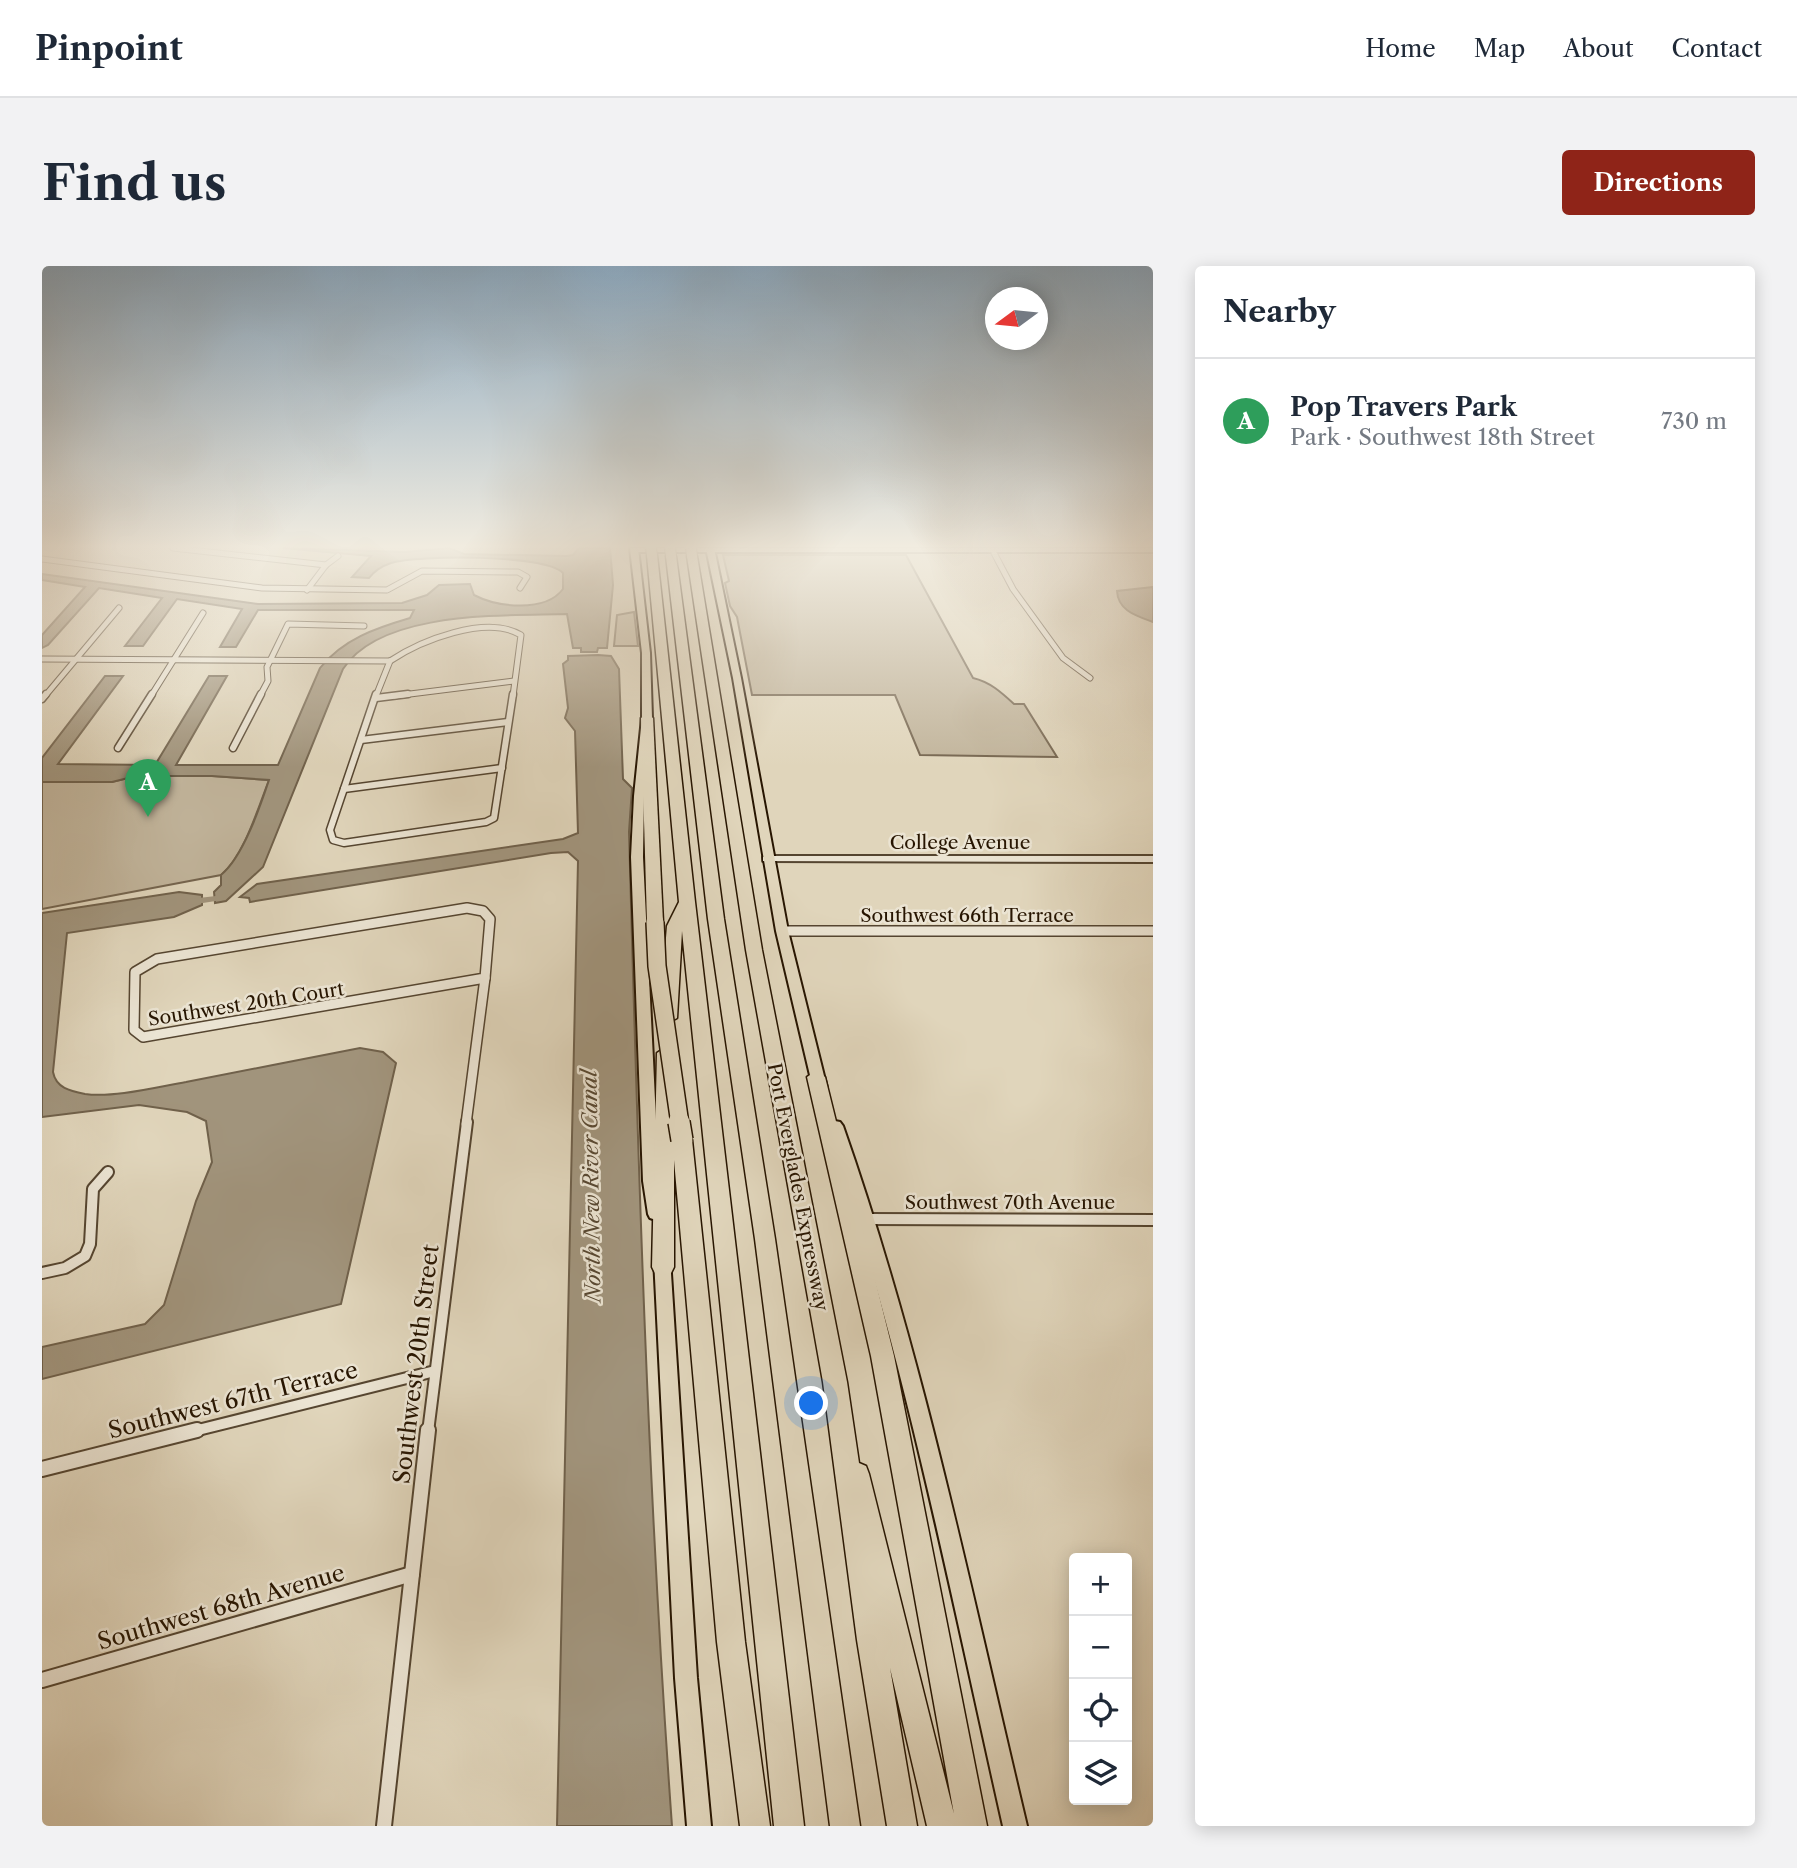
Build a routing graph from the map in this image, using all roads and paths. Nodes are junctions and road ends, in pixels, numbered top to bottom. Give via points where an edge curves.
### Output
1 (108, 621) edge
2 (198, 621) edge
3 (643, 621) edge
4 (659, 621) edge
5 (679, 621) edge
6 (702, 621) edge
7 (725, 621) edge
8 (1036, 621) edge
9 (364, 626) dead end
10 (42, 659) edge
11 (75, 659) junction
12 (173, 660) junction
13 (270, 660) junction
14 (390, 661) junction
15 (1090, 678) dead end
16 (513, 681) junction
17 (376, 698) junction
18 (42, 699) edge
19 (647, 718) junction
20 (508, 722) junction
21 (361, 740) junction
22 (118, 748) dead end
23 (233, 748) dead end
24 (502, 768) junction
25 (344, 789) junction
26 (767, 859) junction
27 (1153, 859) edge
28 (687, 902) junction
29 (483, 911) joint
30 (782, 931) junction
31 (1153, 931) edge
32 (485, 978) junction
33 (816, 1077) junction
34 (108, 1172) dead end
35 (867, 1219) junction
36 (1153, 1220) edge
37 (663, 1266) junction
38 (42, 1273) edge
39 (435, 1371) junction
40 (835, 1382) junction
41 (42, 1469) edge
42 (412, 1574) junction
43 (42, 1680) edge
44 (971, 1819) edge
45 (384, 1826) edge
46 (699, 1826) edge
47 (755, 1826) edge
48 (789, 1826) edge
49 (845, 1826) edge
50 (902, 1826) edge
51 (942, 1826) edge
52 (1015, 1826) edge

1 - 11 street
2 - 12 street
3 - 19 main road
4 - 28 highway
5 - 49 highway via 716,919
6 - 40 highway, Port Everglades Expressway via 754,950
7 - 26 main road
8 - 15 street via 1063,658
9 - 13 street via 288,624
10 - 11 street
11 - 12 street
11 - 18 street
12 - 13 street
12 - 22 street
13 - 14 street
13 - 23 street via 268,681
14 - 16 street via 407,648 464,632 509,630 521,635
14 - 17 street
16 - 17 street
16 - 20 street
17 - 21 street
19 - 37 main road via 637,857 651,1181
19 - 47 highway, bridge via 657,966 682,1140 730,1643
20 - 21 street
20 - 24 street
21 - 25 street
24 - 25 street
24 - 25 street via 497,812 486,822 344,844 333,840 330,830
26 - 27 main road, College Avenue
26 - 30 main road
28 - 37 highway via 675,926 666,1058
28 - 48 highway
29 - 32 street, Southwest 20th Street via 490,919
29 - 32 street, Southwest 20th Court via 467,908 157,959 135,972 134,1031 143,1037 162,1036
30 - 31 street, Southwest 66th Terrace
30 - 33 main road
32 - 39 street, Southwest 20th Street
33 - 35 main road
33 - 44 highway via 878,1335
34 - 38 street via 93,1189 90,1244 85,1256 65,1268
35 - 36 street, Southwest 70th Avenue
35 - 52 main road via 909,1367
37 - 46 main road
39 - 41 street, Southwest 67th Terrace
39 - 42 street, Southwest 20th Street
40 - 50 highway, Port Everglades Expressway
40 - 51 highway
42 - 43 street, Southwest 68th Avenue
42 - 45 street, Southwest 20th Street

